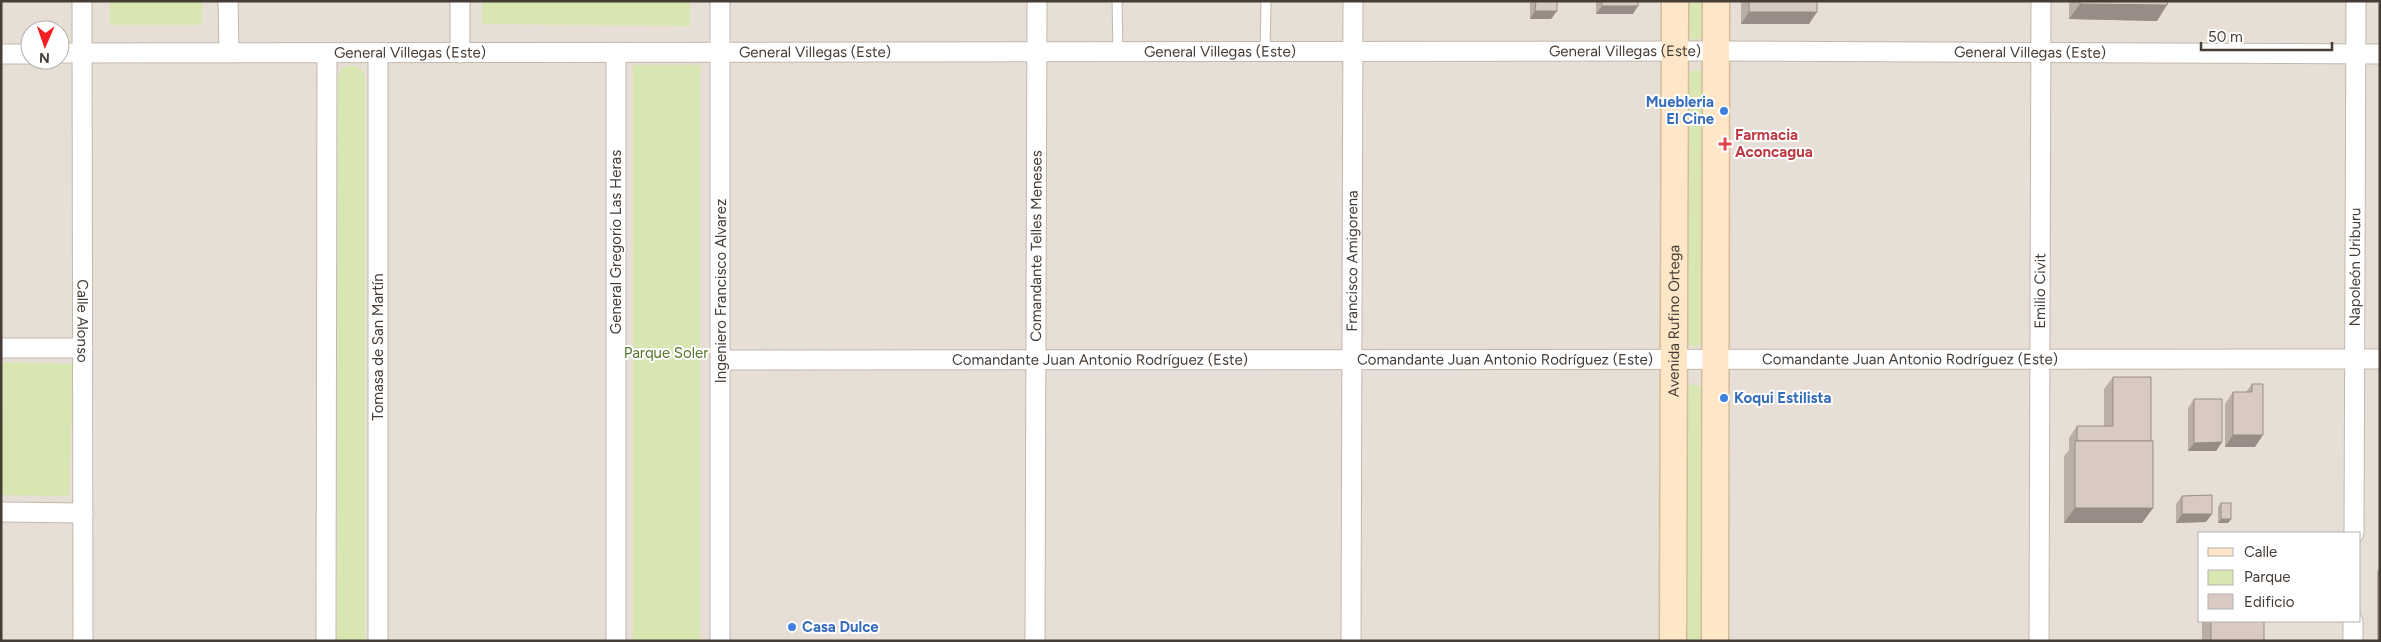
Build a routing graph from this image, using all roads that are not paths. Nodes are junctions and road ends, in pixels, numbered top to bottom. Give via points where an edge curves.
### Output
1 (82, 1) edge
2 (228, 1) edge
3 (460, 1) edge
4 (720, 1) edge
5 (1037, 1) edge
6 (1117, 1) edge
7 (1266, 1) edge
8 (1353, 1) edge
9 (1675, 1) edge
10 (1716, 1) edge
11 (2041, 1) edge
12 (2356, 1) edge
13 (1353, 51) junction
14 (1674, 51) junction
15 (1716, 51) junction
16 (616, 52) junction
17 (720, 52) junction
18 (1037, 52) junction
19 (1118, 52) junction
20 (1266, 52) junction
21 (82, 53) junction
22 (229, 53) junction
23 (327, 53) junction
24 (378, 53) junction
25 (460, 53) junction
26 (2040, 53) junction
27 (1, 54) edge
28 (20, 54) edge
29 (70, 54) edge
30 (2356, 54) junction
31 (2380, 54) edge
32 (1, 348) edge
33 (83, 348) junction
34 (1352, 359) junction
35 (1674, 359) junction
36 (1716, 359) junction
37 (2040, 359) junction
38 (2354, 359) junction
39 (2380, 359) edge
40 (721, 360) junction
41 (1036, 360) junction
42 (1, 512) edge
43 (83, 513) junction
44 (2354, 532) edge
45 (2353, 622) edge
46 (83, 641) edge
47 (326, 641) edge
48 (378, 641) edge
49 (616, 641) edge
50 (720, 641) edge
51 (1035, 641) edge
52 (1351, 641) edge
53 (1673, 641) edge
54 (1715, 641) edge
55 (2039, 641) edge
56 (2353, 641) edge

1 - 21 street, Calle Alonso
2 - 22 street
3 - 25 street
4 - 17 street, Ingeniero Francisco Alvarez
5 - 18 street, Comandante Telles Meneses
6 - 19 lane
7 - 20 lane
8 - 13 street, Francisco Amigorena
9 - 14 main road, Avenida Rufino Ortega
10 - 15 main road
11 - 26 street, Emilio Civit
12 - 30 street, Napoleón Uriburu
13 - 14 street, General Villegas (Este)
13 - 20 street, General Villegas (Este)
13 - 34 street, Francisco Amigorena
14 - 15 street, General Villegas (Este)
14 - 35 main road, Avenida Rufino Ortega
15 - 26 street, General Villegas (Este)
15 - 36 main road
16 - 17 street, General Villegas (Este)
16 - 25 street, General Villegas (Este)
16 - 49 street, General Gregorio Las Heras
17 - 18 street, General Villegas (Este)
17 - 40 street, Ingeniero Francisco Alvarez
18 - 19 street, General Villegas (Este)
18 - 41 street, Comandante Telles Meneses
19 - 20 street, General Villegas (Este)
21 - 22 street, General Villegas (Este)
21 - 29 street, General Villegas (Este)
21 - 33 street, Calle Alonso
22 - 23 street, General Villegas (Este)
23 - 24 street, General Villegas (Este)
23 - 47 street
24 - 25 street, General Villegas (Este)
24 - 48 street, Tomasa de San Martín
26 - 30 street, General Villegas (Este)
26 - 37 street, Emilio Civit
27 - 28 street
30 - 31 street, General Villegas (Este)
30 - 38 street, Napoleón Uriburu
32 - 33 street
33 - 43 street, Calle Alonso
34 - 35 street, Comandante Juan Antonio Rodríguez (Este)
34 - 41 street, Comandante Juan Antonio Rodríguez (Este)
34 - 52 street, Francisco Amigorena
35 - 36 street, Comandante Juan Antonio Rodríguez (Este)
35 - 53 main road, Avenida Rufino Ortega
36 - 37 street, Comandante Juan Antonio Rodríguez (Este)
36 - 54 main road
37 - 38 street, Comandante Juan Antonio Rodríguez (Este)
37 - 55 street, Emilio Civit
38 - 39 street, Comandante Juan Antonio Rodríguez (Este)
38 - 44 street, Napoleón Uriburu
40 - 41 street, Comandante Juan Antonio Rodríguez (Este)
40 - 50 street, Ingeniero Francisco Alvarez
41 - 51 street, Comandante Telles Meneses
42 - 43 street
43 - 46 street, Calle Alonso
45 - 56 street

